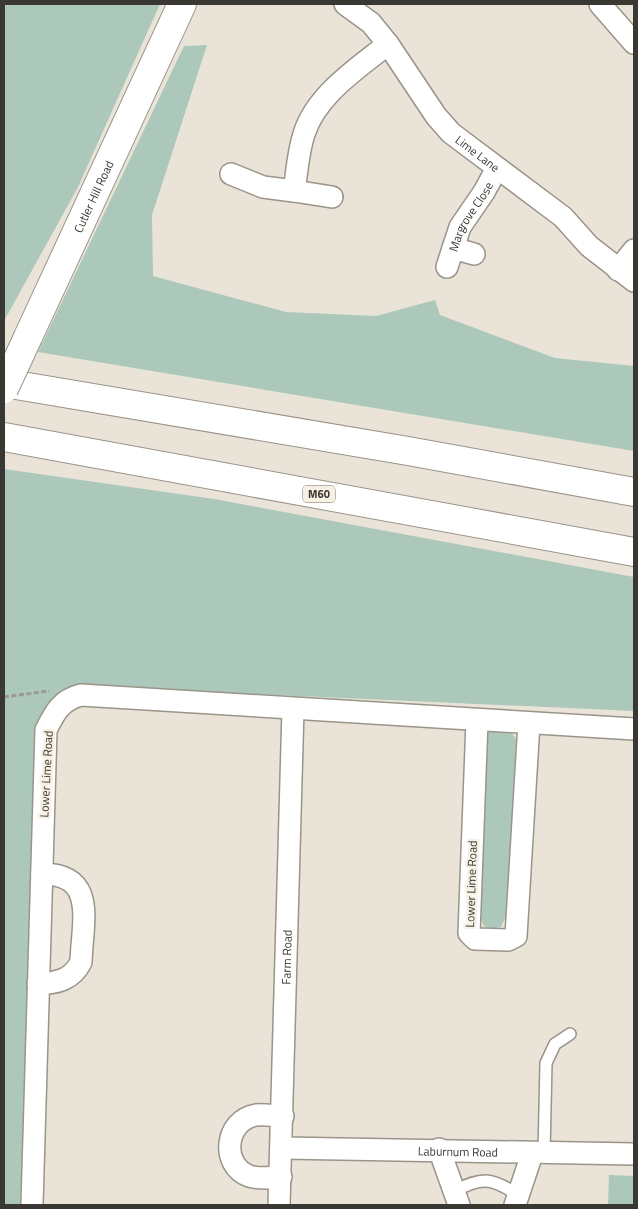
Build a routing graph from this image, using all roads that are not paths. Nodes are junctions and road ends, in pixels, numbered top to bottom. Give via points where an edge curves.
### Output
1 (182, 4) edge
2 (345, 4) edge
3 (600, 4) edge
4 (634, 43) edge
5 (388, 44) junction
6 (497, 168) junction
7 (231, 174) dead end
8 (294, 191) junction
9 (332, 197) dead end
10 (634, 250) edge
11 (474, 254) dead end
12 (626, 275) edge
13 (4, 383) edge
14 (4, 390) edge
15 (4, 437) edge
16 (634, 492) edge
17 (634, 552) edge
18 (294, 709) junction
19 (477, 721) junction
20 (529, 723) junction
21 (634, 729) edge
22 (42, 874) junction
23 (38, 984) junction
24 (570, 1034) dead end
25 (283, 1116) junction
26 (283, 1148) junction
27 (439, 1149) junction
28 (538, 1154) junction
29 (634, 1154) edge
30 (280, 1177) junction
31 (456, 1198) edge
32 (517, 1200) edge
33 (32, 1205) edge
34 (279, 1205) edge

1 - 14 main road, Cutler Hill Road, bridge
2 - 5 street, Lime Lane via 371,23
3 - 4 street
5 - 6 street, Lime Lane via 446,127
5 - 8 street via 351,74 314,112 304,133
6 - 11 street, Margrove Close via 460,227 450,258
6 - 12 street, Lime Lane via 563,217 589,246
7 - 8 street via 263,186
8 - 9 street
10 - 12 street
13 - 16 main road
15 - 17 main road, M60
18 - 19 street
18 - 22 street, Lower Lime Road via 82,695 68,699 56,711 46,730
18 - 25 street, Farm Road
19 - 20 street
19 - 20 street, Lower Lime Road via 468,933 475,939 508,940 516,936
20 - 21 street
22 - 23 street, Lower Lime Road
22 - 23 street via 60,874 75,884 83,898 81,962 59,982
23 - 33 street, Lower Lime Road
24 - 28 lane via 555,1044 546,1063
25 - 26 street, Farm Road
25 - 30 street via 255,1115 246,1119 233,1132 229,1149 234,1164 248,1175
26 - 27 street, Laburnum Road
26 - 30 street, Farm Road
27 - 28 street, Laburnum Road
27 - 31 street
28 - 29 street, Laburnum Road
28 - 32 street
30 - 34 street, Farm Road
31 - 32 lane via 468,1184 489,1180

